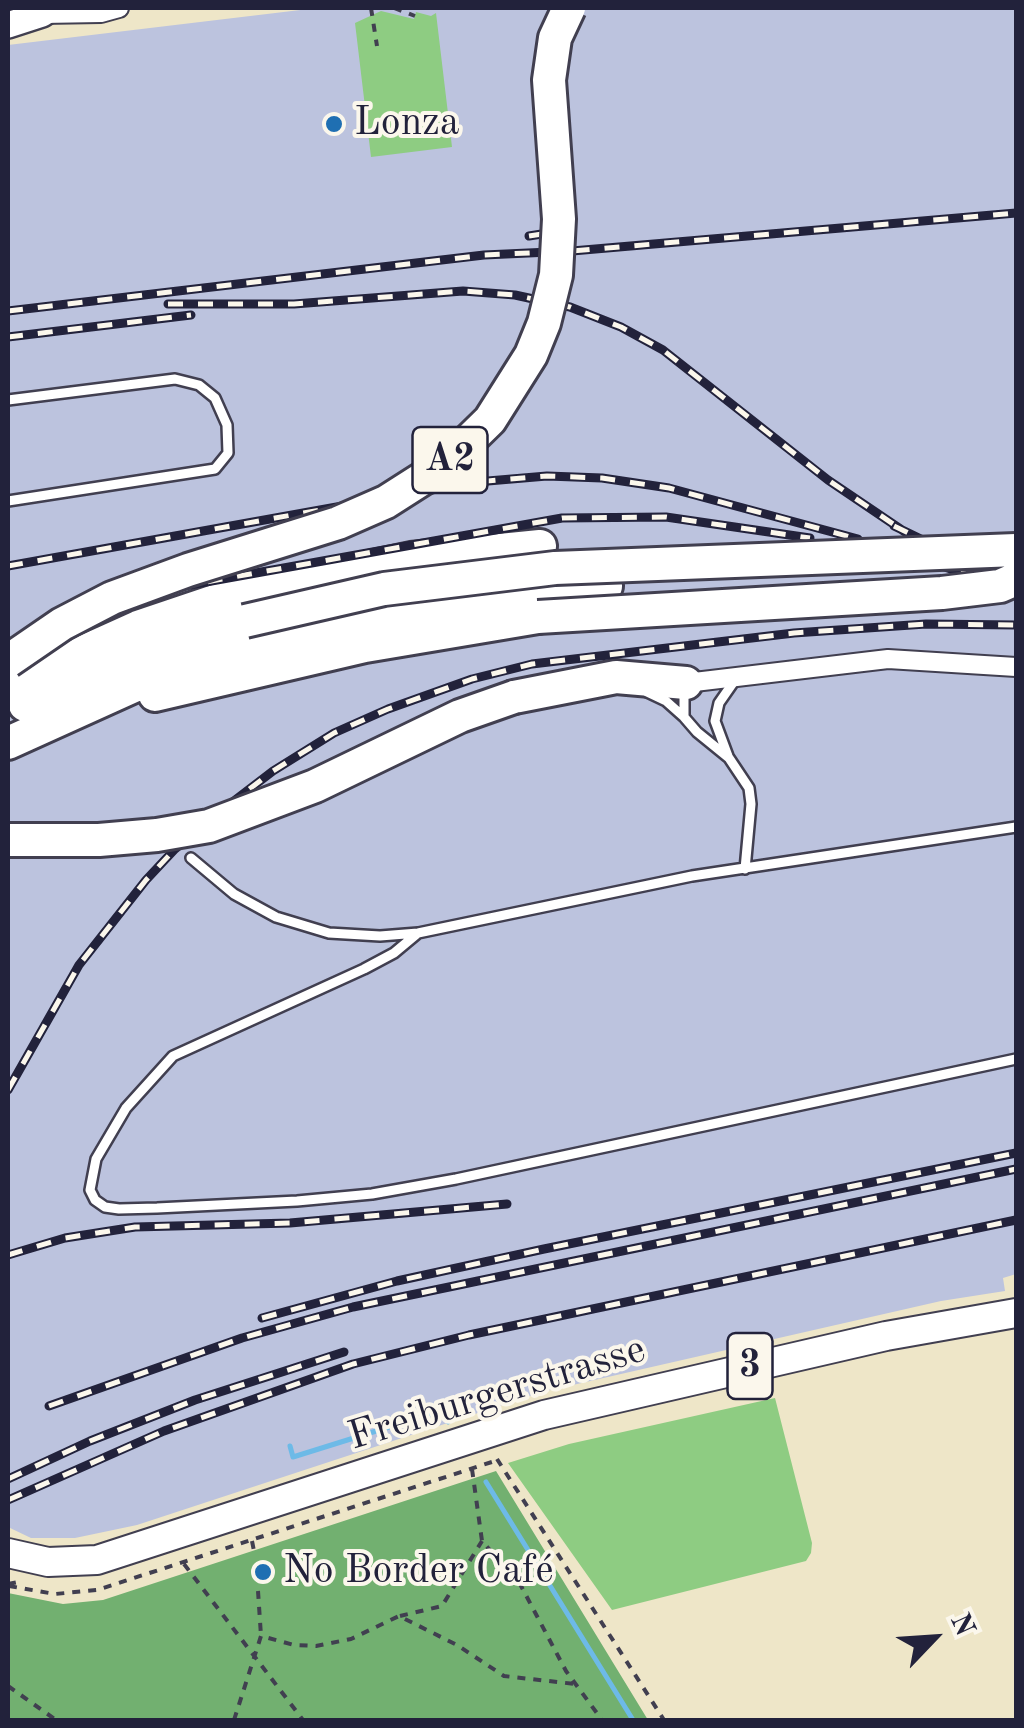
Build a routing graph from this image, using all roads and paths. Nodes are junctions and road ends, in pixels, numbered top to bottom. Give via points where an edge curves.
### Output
1 (119, 8) edge
2 (371, 8) edge
3 (394, 8) edge
4 (569, 8) edge
5 (28, 14) edge
6 (416, 16) dead end
7 (377, 46) dead end
8 (8, 400) edge
9 (8, 501) edge
10 (1016, 550) edge
11 (1016, 576) edge
12 (1016, 667) edge
13 (738, 676) junction
14 (16, 677) edge
15 (686, 683) junction
16 (517, 696) junction
17 (8, 714) edge
18 (684, 717) junction
19 (8, 743) edge
20 (729, 758) junction
21 (8, 759) edge
22 (1016, 827) edge
23 (8, 840) edge
24 (191, 858) dead end
25 (745, 869) junction
26 (418, 934) junction
27 (1016, 1059) edge
28 (1016, 1313) edge
29 (472, 1468) junction
30 (252, 1540) junction
31 (482, 1541) junction
32 (8, 1553) edge
33 (255, 1556) dead end
34 (184, 1564) junction
35 (36, 1579) dead end
36 (8, 1584) edge
37 (258, 1592) dead end
38 (399, 1616) junction
39 (262, 1636) junction
40 (256, 1662) junction
41 (575, 1684) junction
42 (8, 1686) edge
43 (56, 1720) edge
44 (234, 1720) edge
45 (302, 1720) edge
46 (602, 1720) edge
47 (664, 1720) edge

1 - 5 street
2 - 7 path
3 - 6 path
4 - 14 highway, A2, bridge via 555,38 549,80 559,218 556,276 532,355 490,420 444,466 386,502 112,598 62,624
8 - 9 lane via 175,379 215,398 228,425 228,453 215,469
10 - 14 highway, bridge via 948,542 540,546 458,553 208,603
10 - 17 highway, bridge via 555,568 384,589 194,638
11 - 19 highway via 588,588 393,610 253,644 134,686
11 - 21 highway, bridge via 1000,586 942,593 510,621 365,646 114,708
12 - 13 street via 888,659
13 - 15 street
13 - 20 lane via 715,721
15 - 16 highway via 616,678
15 - 18 lane
16 - 18 lane via 636,689
16 - 23 highway, bridge via 208,826 99,840
18 - 20 lane
20 - 25 lane via 751,796
22 - 25 lane
24 - 26 lane via 256,908 303,927 358,937
25 - 26 lane
26 - 27 lane via 364,969 173,1056 126,1108 96,1160 90,1190 95,1200 104,1207 157,1208 372,1194
28 - 32 main road, Freiburgerstrasse / 3 via 561,1411 97,1560 48,1562
29 - 30 path
29 - 31 path
29 - 47 path via 498,1460
30 - 33 path
30 - 34 path
31 - 38 path via 442,1606
31 - 41 path via 520,1584
34 - 36 path via 87,1592 43,1593
34 - 40 path
35 - 36 path
37 - 39 path
38 - 39 path via 351,1639 316,1646
38 - 41 path via 504,1676
39 - 40 path
40 - 44 path
40 - 45 path
41 - 46 path
42 - 43 path

